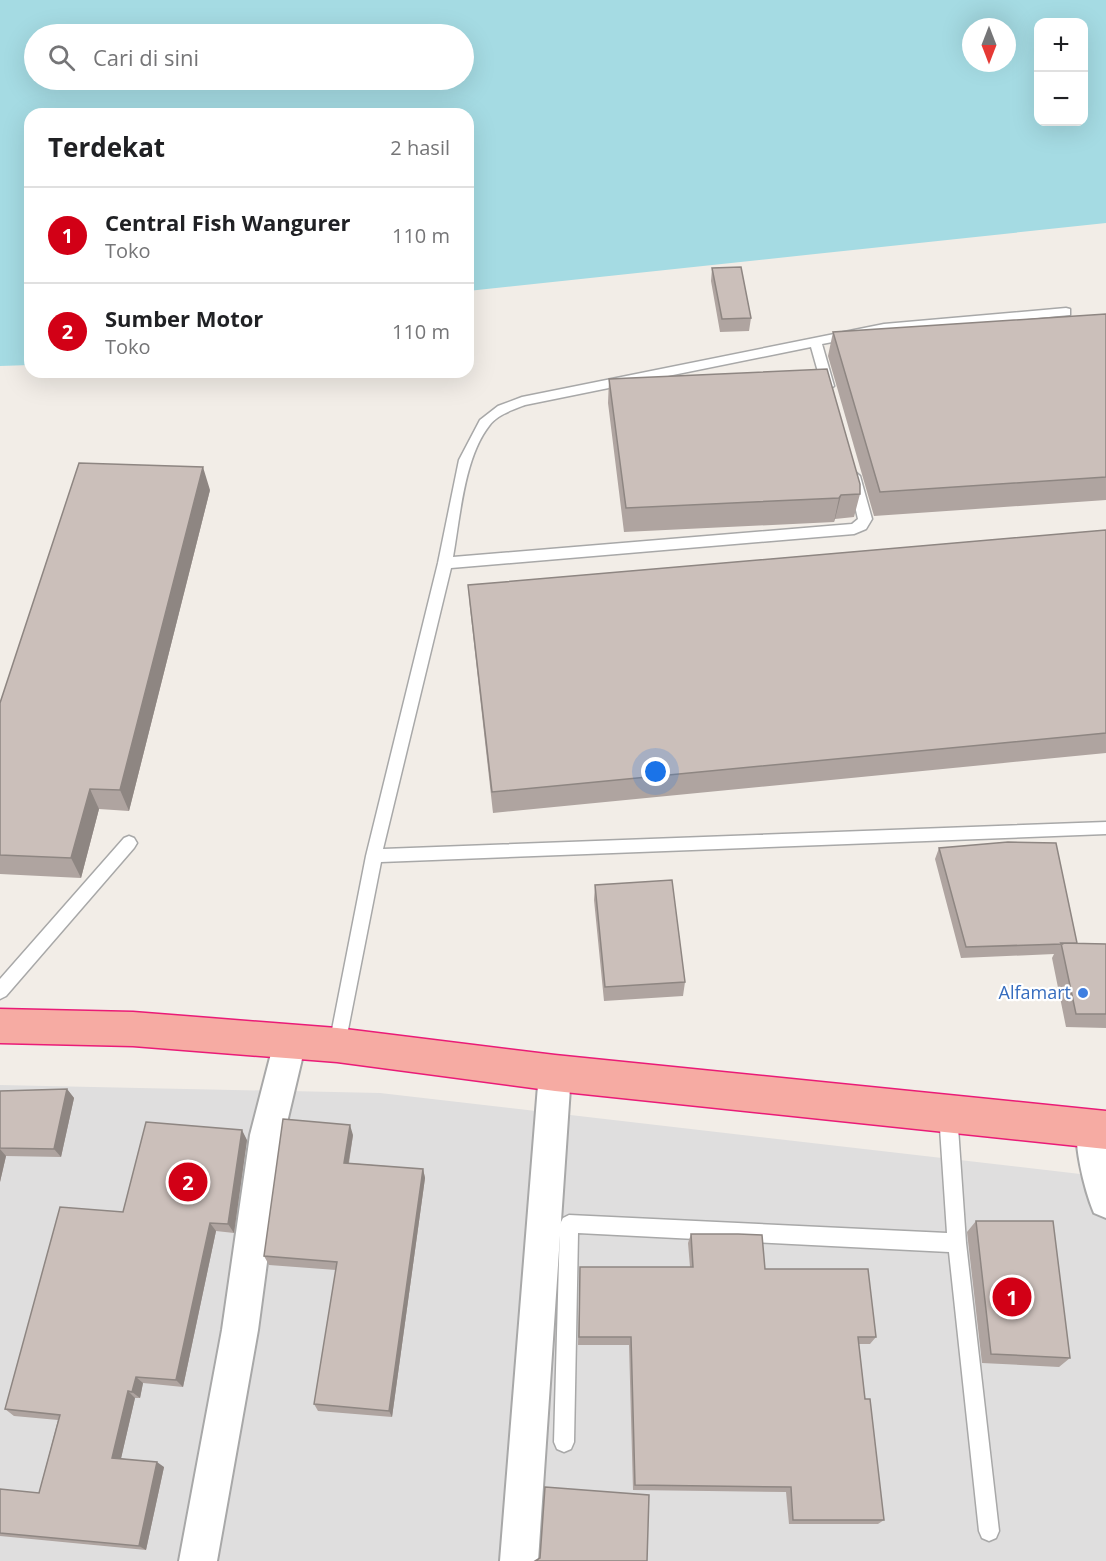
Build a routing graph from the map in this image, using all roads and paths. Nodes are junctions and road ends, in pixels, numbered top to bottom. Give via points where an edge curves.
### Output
1 (1066, 312) dead end
2 (815, 340) junction
3 (831, 396) edge
4 (851, 463) edge
5 (445, 562) junction
6 (1106, 828) edge
7 (129, 843) dead end
8 (374, 856) junction
9 (0, 991) edge
10 (0, 1026) edge
11 (290, 1042) junction
12 (337, 1045) junction
13 (555, 1072) junction
14 (948, 1113) junction
15 (1099, 1129) edge
16 (1106, 1201) edge
17 (957, 1243) junction
18 (564, 1442) dead end
19 (989, 1531) dead end
20 (198, 1561) edge
21 (519, 1561) edge

1 - 2 lane via 894,327
2 - 3 lane
2 - 5 lane via 522,401 502,409 484,423 465,460
4 - 5 lane via 865,519 855,529
5 - 8 lane
6 - 8 lane
7 - 9 lane
8 - 12 lane
10 - 11 highway via 134,1029
11 - 12 highway
11 - 20 street via 267,1135 240,1330
12 - 13 highway
13 - 14 highway
13 - 21 street
14 - 15 highway
14 - 17 lane
15 - 16 street
17 - 18 lane via 569,1224
17 - 19 lane

